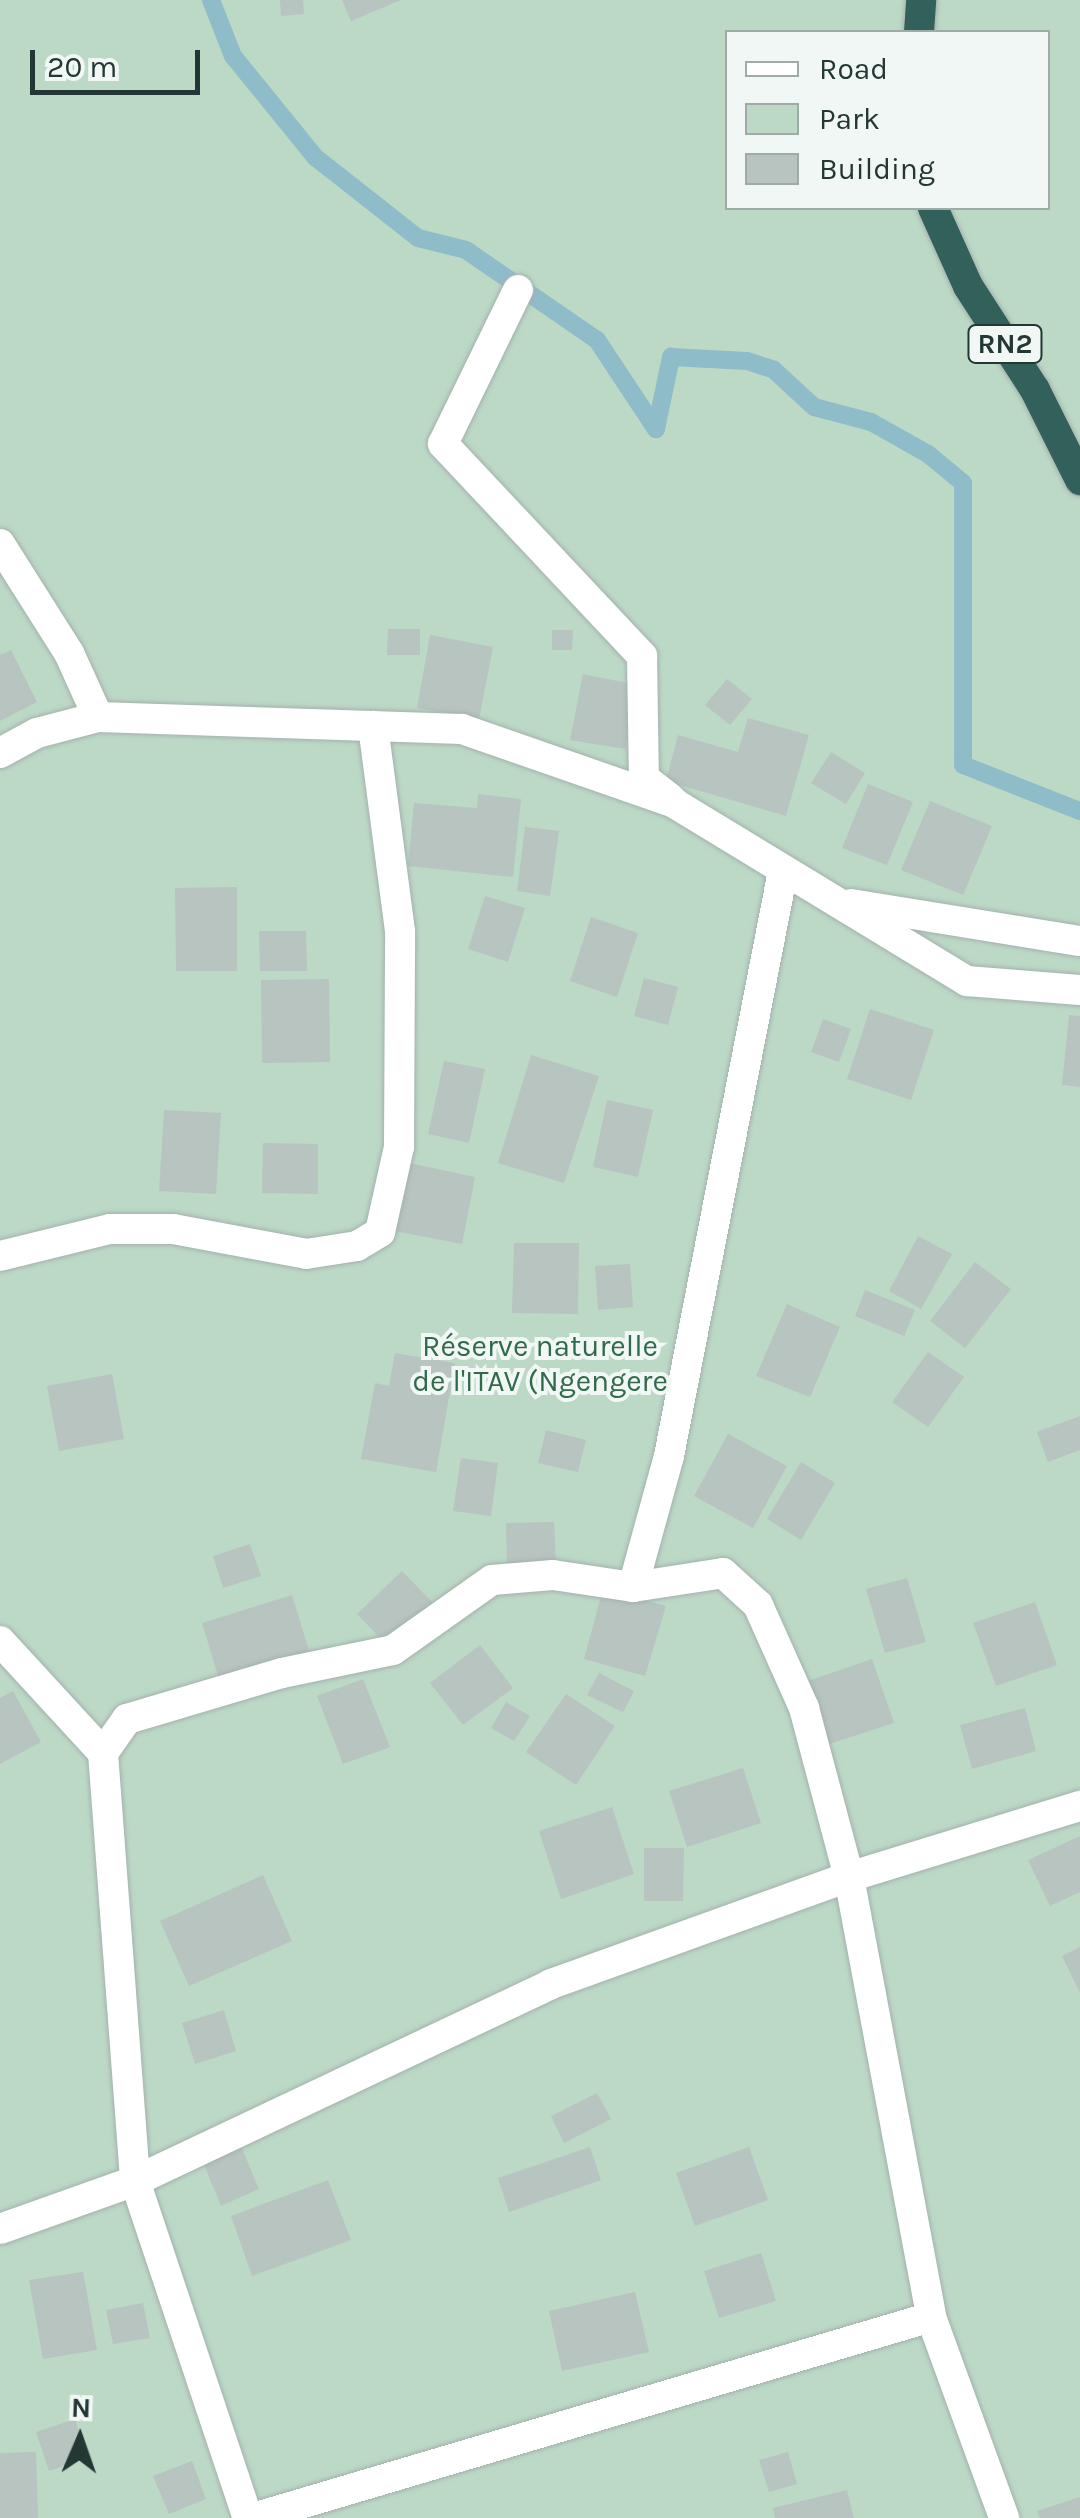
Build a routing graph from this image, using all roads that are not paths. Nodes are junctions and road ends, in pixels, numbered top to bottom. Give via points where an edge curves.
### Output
1 (920, 0) edge
2 (919, 30) edge
3 (934, 210) edge
4 (518, 290) dead end
5 (1080, 480) edge
6 (0, 544) edge
7 (98, 717) junction
8 (373, 726) junction
9 (0, 753) edge
10 (782, 871) junction
11 (1080, 941) edge
12 (1080, 990) edge
13 (0, 1256) edge
14 (633, 1587) junction
15 (0, 1640) edge
16 (103, 1752) junction
17 (1080, 1806) edge
18 (849, 1877) junction
19 (135, 2181) junction
20 (0, 2229) edge
21 (931, 2317) junction
22 (250, 2518) edge
23 (1004, 2518) edge

1 - 2 highway
3 - 5 highway, RN2 via 968,286 1035,390
4 - 11 street via 443,444 642,656 644,778 807,901
6 - 7 street via 69,652
7 - 8 street
7 - 9 street via 37,733
8 - 10 street via 462,728 549,757 674,803
8 - 13 street via 400,948 399,1147 380,1232 357,1246 306,1254 173,1229 110,1230
10 - 12 street via 967,980
10 - 14 street via 669,1456
14 - 16 street via 552,1574 492,1580 393,1650 282,1673 127,1720
14 - 18 street via 723,1573 758,1606 827,1775
15 - 16 street
16 - 19 street
17 - 18 street
18 - 19 street via 551,1984
18 - 21 street
19 - 20 street
19 - 22 street
21 - 22 street
21 - 23 street

